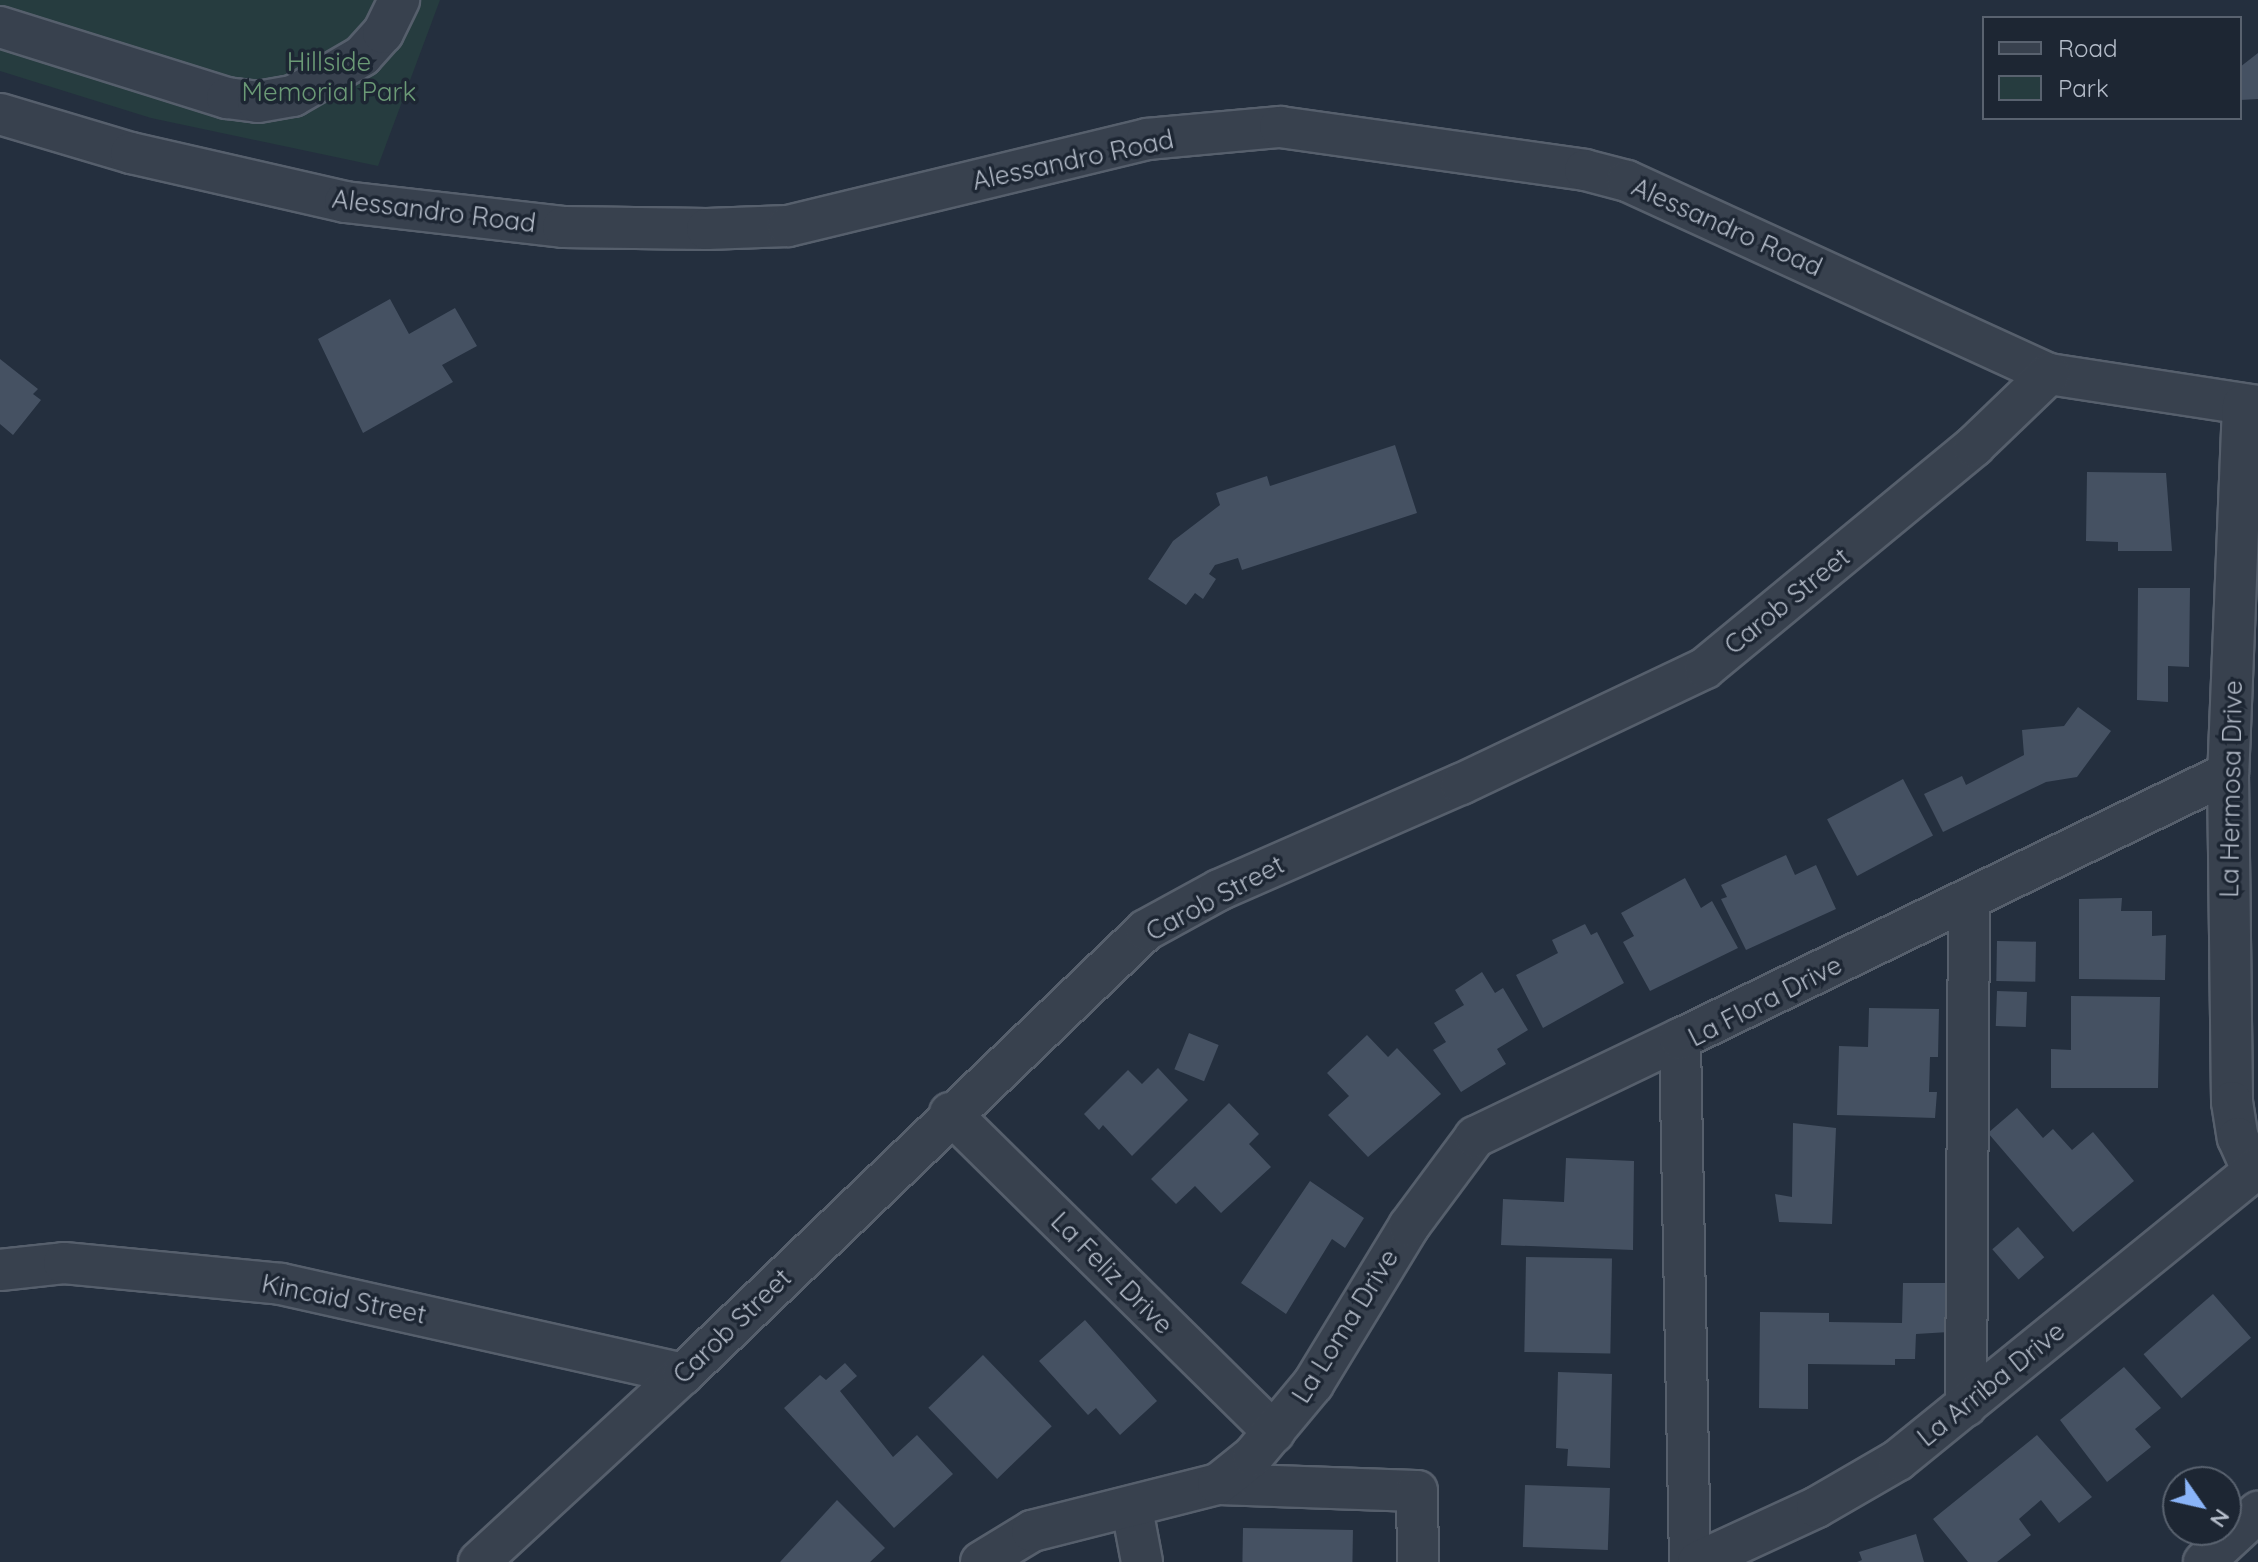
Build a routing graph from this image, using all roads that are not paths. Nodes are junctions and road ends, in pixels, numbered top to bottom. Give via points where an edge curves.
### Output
1 (399, 0) edge
2 (0, 27) edge
3 (0, 114) edge
4 (2049, 374) junction
5 (2250, 405) edge
6 (2228, 773) junction
7 (1969, 902) junction
8 (1680, 1039) junction
9 (950, 1113) junction
10 (2255, 1168) edge
11 (0, 1270) edge
12 (683, 1374) junction
13 (1966, 1406) junction
14 (1274, 1433) junction
15 (1218, 1484) junction
16 (1132, 1509) junction
17 (2258, 1512) edge
18 (479, 1562) edge
19 (981, 1562) edge
20 (1142, 1562) edge
21 (1418, 1562) edge
22 (1690, 1562) edge
23 (1698, 1562) edge
24 (2204, 1562) edge

1 - 2 street via 383,33 352,64 293,96 258,102 227,98
3 - 4 street, Alessandro Road via 131,153 345,202 563,227 707,229 788,226 1147,139 1280,127 1585,170 1627,181
4 - 5 street, Alessandro Road
4 - 9 street, Carob Street via 1974,446 1705,668 1461,784 1234,883 1146,930
5 - 6 street, La Hermosa Drive
6 - 7 street, La Flora Drive
6 - 10 street, La Hermosa Drive via 2232,1102 2238,1138
7 - 8 street, La Flora Drive
7 - 13 street
8 - 14 street, La Loma Drive via 1475,1137 1409,1226 1313,1384
8 - 22 street, La Flora Drive
9 - 12 street, Carob Street
9 - 14 street, La Feliz Drive
10 - 13 street, La Arriba Drive
11 - 12 street, Kincaid Street via 64,1263 281,1284
12 - 18 street, Carob Street
13 - 23 street, La Arriba Drive via 1871,1476
14 - 15 street, La Loma Drive
15 - 16 street, La Loma Drive
15 - 21 street via 1417,1491
16 - 19 street, La Loma Drive via 1032,1531
16 - 20 street
17 - 24 street

